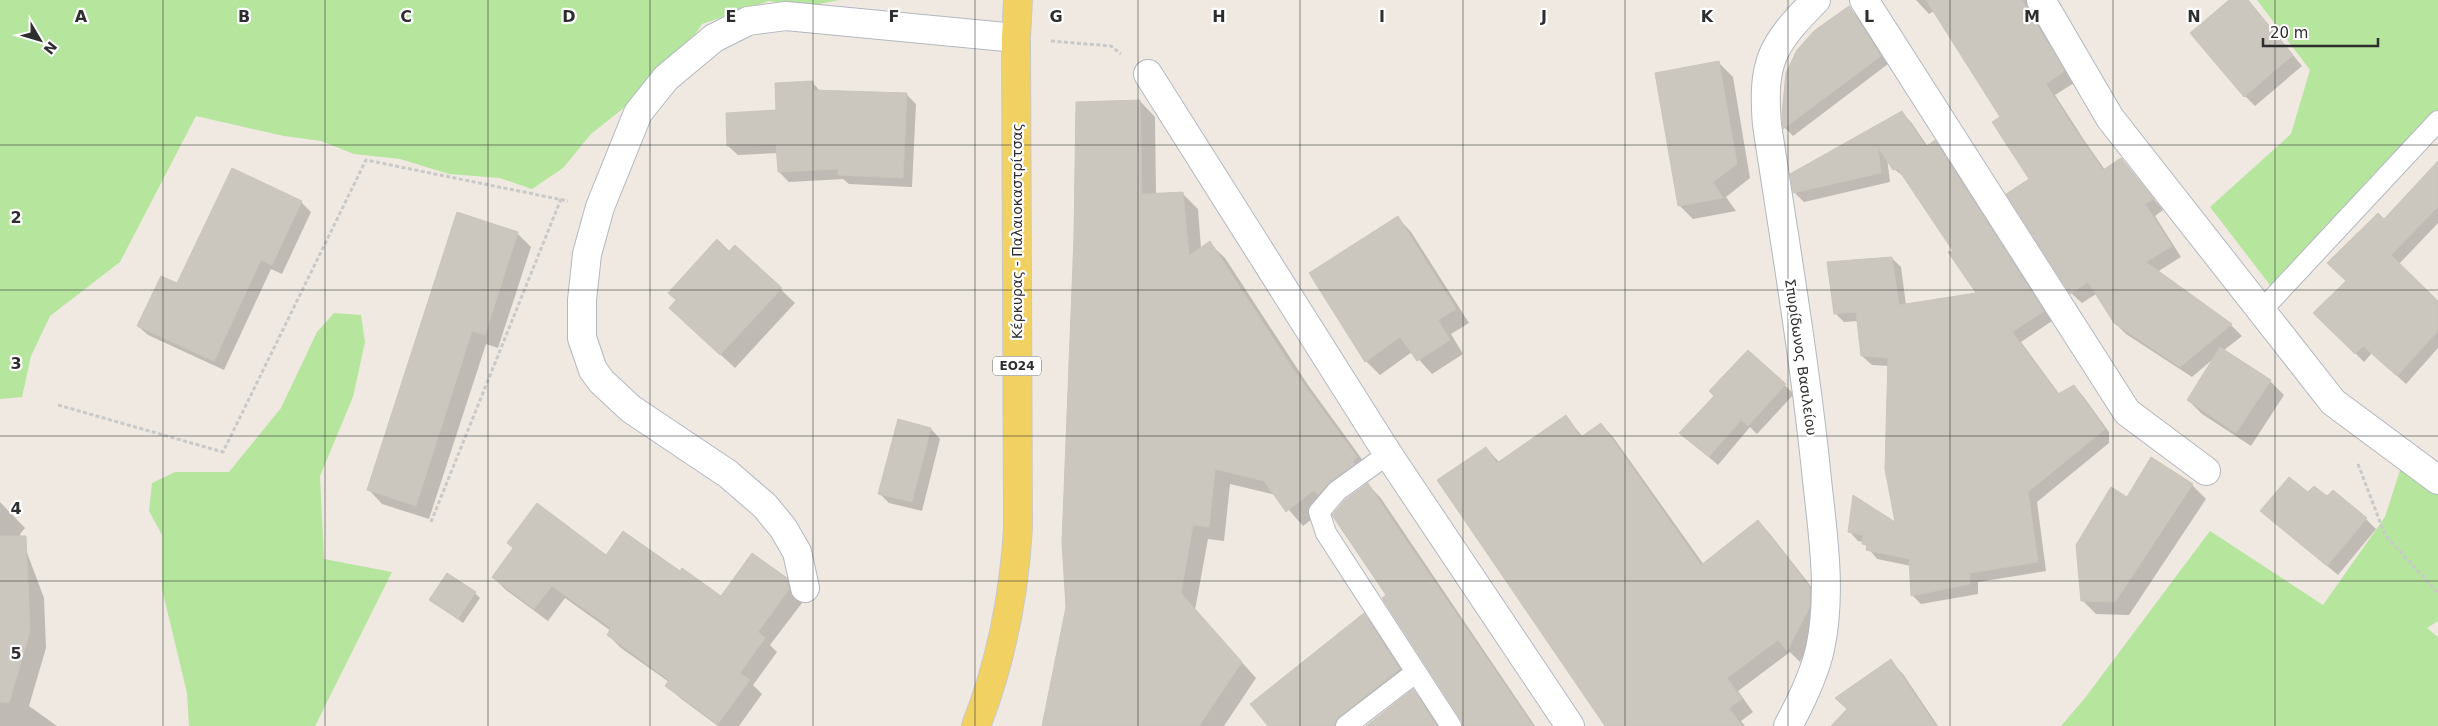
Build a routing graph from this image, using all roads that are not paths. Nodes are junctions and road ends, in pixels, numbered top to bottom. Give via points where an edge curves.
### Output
1 (1018, 0) edge
2 (1816, 0) edge
3 (1864, 0) edge
4 (2041, 0) edge
5 (1016, 38) junction
6 (1148, 74) road end
7 (2438, 121) edge
8 (2261, 311) junction
9 (1388, 454) junction
10 (2206, 471) dead end
11 (2438, 480) edge
12 (806, 588) dead end
13 (1415, 673) junction
14 (976, 726) edge
15 (1346, 726) edge
16 (1451, 726) edge
17 (1570, 726) edge
18 (1788, 726) edge

1 - 5 main road, Κέρκυρας - Παλαιοκαστρίτσας / ΕΟ24
2 - 18 street, Σπυρίδωνος Βασιλείου via 1775,49 1768,66 1764,95 1807,384 1825,573 1820,650
3 - 10 street via 2126,412
4 - 8 street via 2110,118
5 - 12 street via 786,16 748,21 714,38 666,78 638,113 600,207 587,254 582,300 582,338 593,370 631,409 728,474 764,506 783,528 797,552
5 - 14 main road, Κέρκυρας - Παλαιοκαστρίτσας / ΕΟ24 via 1018,528 1005,634
6 - 9 street
7 - 8 lane
8 - 11 street via 2334,402
9 - 13 lane via 1337,491 1319,512 1326,533
9 - 17 street
13 - 15 lane
13 - 16 lane

